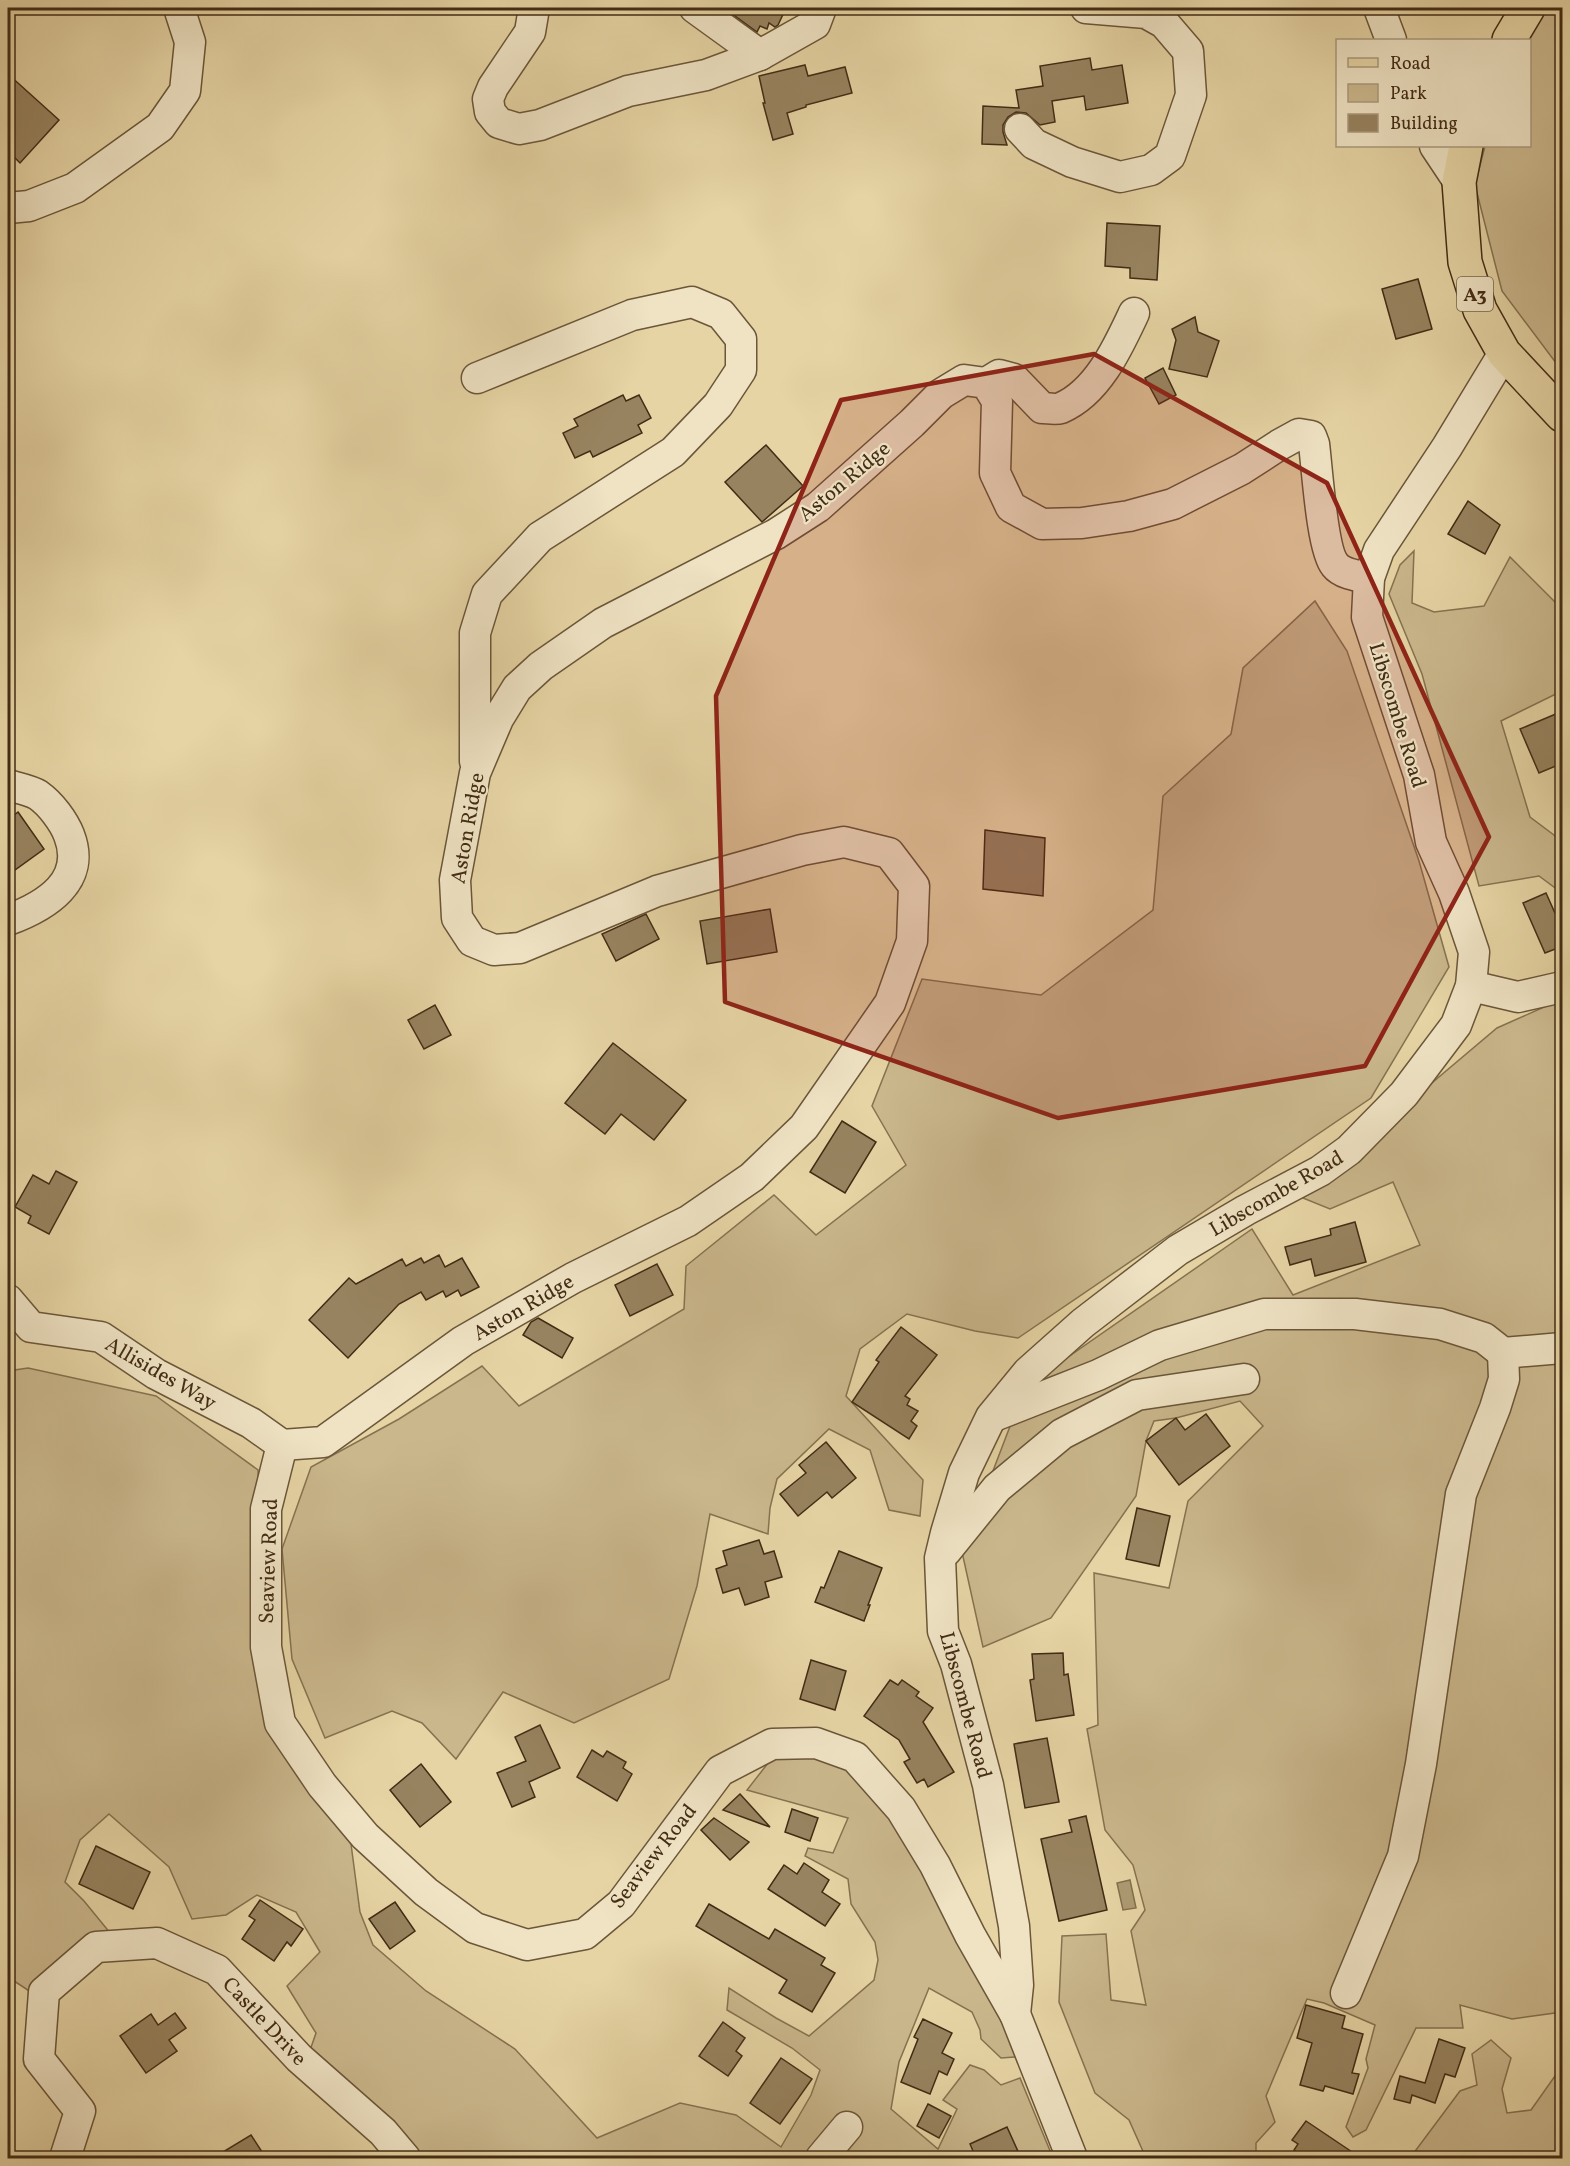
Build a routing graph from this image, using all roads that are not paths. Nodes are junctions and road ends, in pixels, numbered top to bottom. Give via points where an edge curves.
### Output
1 (179, 8) edge
2 (534, 8) edge
3 (696, 8) edge
4 (821, 8) edge
5 (1086, 8) edge
6 (1380, 8) edge
7 (1528, 8) edge
8 (1391, 39) edge
9 (1510, 39) edge
10 (760, 55) junction
11 (1020, 129) dead end
12 (1436, 147) edge
13 (1466, 147) edge
14 (1459, 182) junction
15 (8, 208) edge
16 (1134, 313) dead end
17 (1504, 353) junction
18 (477, 378) dead end
19 (986, 383) junction
20 (1563, 415) edge
21 (1369, 578) junction
22 (475, 773) junction
23 (8, 785) edge
24 (8, 920) edge
25 (1471, 986) junction
26 (1563, 987) edge
27 (8, 1300) edge
28 (1563, 1348) edge
29 (1503, 1353) junction
30 (1244, 1379) dead end
31 (991, 1417) junction
32 (282, 1445) junction
33 (940, 1558) junction
34 (1346, 1994) dead end
35 (1015, 2014) junction
36 (848, 2127) dead end
37 (64, 2158) edge
38 (405, 2158) edge
39 (821, 2158) edge
40 (1072, 2158) edge

1 - 15 street via 190,42 184,91 160,127 75,188 29,206
2 - 10 street via 530,32 488,99 490,112 499,123 519,129 540,125 628,91 706,75
3 - 10 street
4 - 10 street via 815,24
5 - 11 street via 1146,13 1164,23 1188,51 1191,94 1170,156 1151,170 1120,177 1072,162 1034,144
6 - 8 street
7 - 9 main road
12 - 14 street
13 - 14 main road, A3
14 - 17 main road, A3 via 1465,262 1480,310
16 - 19 street, Aston Ridge via 1095,382 1059,409 1042,408 1014,379 999,375
17 - 20 main road, A3
17 - 21 street, Libscombe Road via 1379,550
18 - 22 street via 632,315 692,302 721,314 741,339 741,370 718,405 674,452 540,537 487,594 475,633
19 - 21 street via 997,401 995,473 1011,507 1042,524 1129,516 1173,504 1242,470 1299,434 1311,436 1314,444 1323,522 1334,564 1344,572
19 - 22 street, Aston Ridge via 964,380 941,394 818,507 776,534 603,623 541,666 517,688 498,719
21 - 25 street, Libscombe Road via 1367,617 1419,775 1431,842 1474,952
22 - 32 street, Aston Ridge via 455,880 457,918 472,941 494,950 530,945 657,891 844,842 889,853 914,886 912,941 890,1004 804,1127 752,1177 688,1221 573,1278 463,1341 323,1442
23 - 24 street via 38,795 63,821 74,849 72,873 57,893 31,911
25 - 26 street via 1518,997
25 - 31 street, Libscombe Road via 1456,1025 1404,1094 1349,1150 1320,1171 1178,1250 1059,1344 1028,1372
27 - 32 street, Allisides Way via 31,1327 101,1337 156,1374 251,1424
28 - 29 street
29 - 31 street via 1484,1338 1440,1324 1355,1314 1264,1314 1160,1345
29 - 34 street via 1504,1379 1461,1494 1421,1764 1402,1856
30 - 33 street via 1137,1395 1062,1434 997,1488
31 - 33 street, Libscombe Road via 964,1473
32 - 35 street, Seaview Road via 266,1509 266,1647 280,1723 322,1785 365,1836 426,1892 475,1928 527,1945 585,1934 621,1904 720,1771 772,1744 816,1743 855,1757 901,1809
33 - 35 street, Libscombe Road via 943,1631 956,1664 988,1785 1014,1926 1018,1985
35 - 40 street, Seaview Road
36 - 39 street
37 - 38 street, Castle Drive via 80,2111 39,2059 44,1992 96,1947 157,1943 217,1970 298,2058 383,2132

